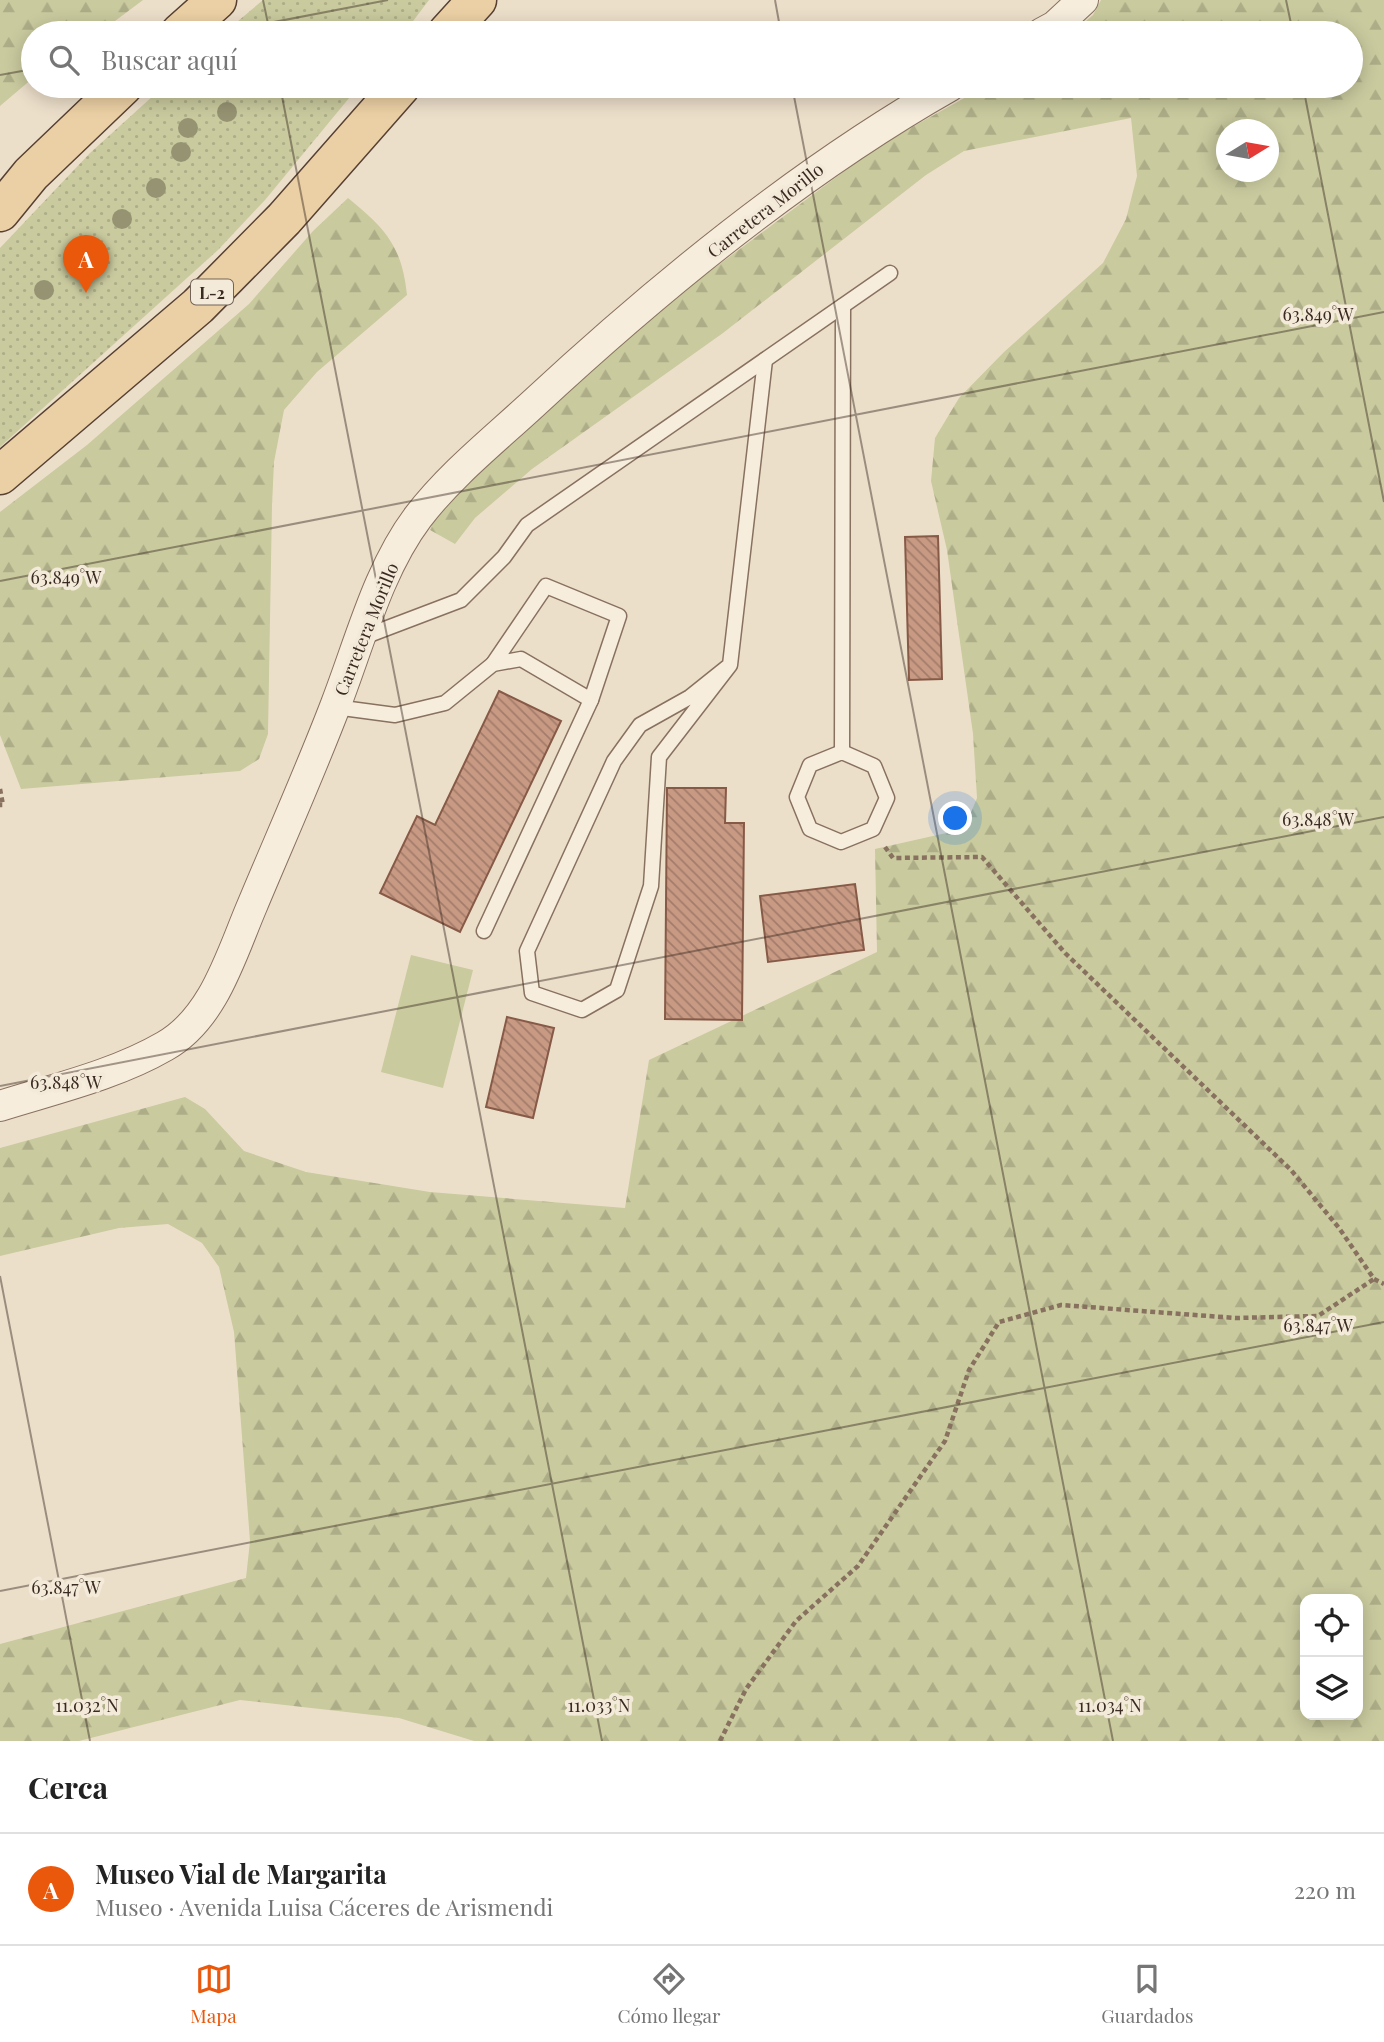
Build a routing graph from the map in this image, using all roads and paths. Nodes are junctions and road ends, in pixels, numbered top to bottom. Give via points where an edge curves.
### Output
1 (217, 0) edge
2 (446, 0) edge
3 (477, 0) edge
4 (1083, 0) edge
5 (193, 21) edge
6 (436, 21) edge
7 (458, 21) edge
8 (1060, 21) edge
9 (111, 98) edge
10 (390, 98) edge
11 (930, 98) edge
12 (0, 212) edge
13 (890, 273) dead end
14 (843, 306) junction
15 (765, 360) junction
16 (0, 475) edge
17 (361, 638) junction
18 (493, 664) junction
19 (730, 665) junction
20 (591, 700) junction
21 (335, 707) junction
22 (842, 752) junction
23 (0, 789) edge
24 (0, 805) edge
25 (873, 830) junction
26 (484, 931) dead end
27 (0, 1106) edge
28 (1374, 1279) junction
29 (1384, 1284) edge
30 (720, 1741) edge

1 - 5 main road
2 - 6 main road
3 - 7 main road
4 - 8 street
9 - 12 main road
10 - 16 main road, L-2 via 284,219 198,306
11 - 17 street, Carretera Morillo via 833,157 692,267 585,355 454,477 417,518 392,560
13 - 14 lane
14 - 15 lane
14 - 22 lane
15 - 17 lane via 527,525 461,600
15 - 19 lane
17 - 21 street, Carretera Morillo
18 - 20 lane via 521,659
18 - 20 lane via 546,586 619,615
18 - 21 lane via 445,703 395,715
19 - 19 lane via 659,757 652,886 617,990 582,1010 532,993 527,951 614,761 640,725 690,697
20 - 26 lane
21 - 27 street, Carretera Morillo via 217,988 192,1024 166,1046 89,1078
22 - 25 lane via 874,766 887,798
22 - 25 lane via 810,765 797,797 810,829 841,842
23 - 24 path
25 - 28 path via 893,858 982,857 1065,953 1292,1170
28 - 29 path
28 - 30 path via 1318,1316 1235,1318 1061,1305 999,1322 969,1370 945,1441 858,1566 796,1620 746,1689

